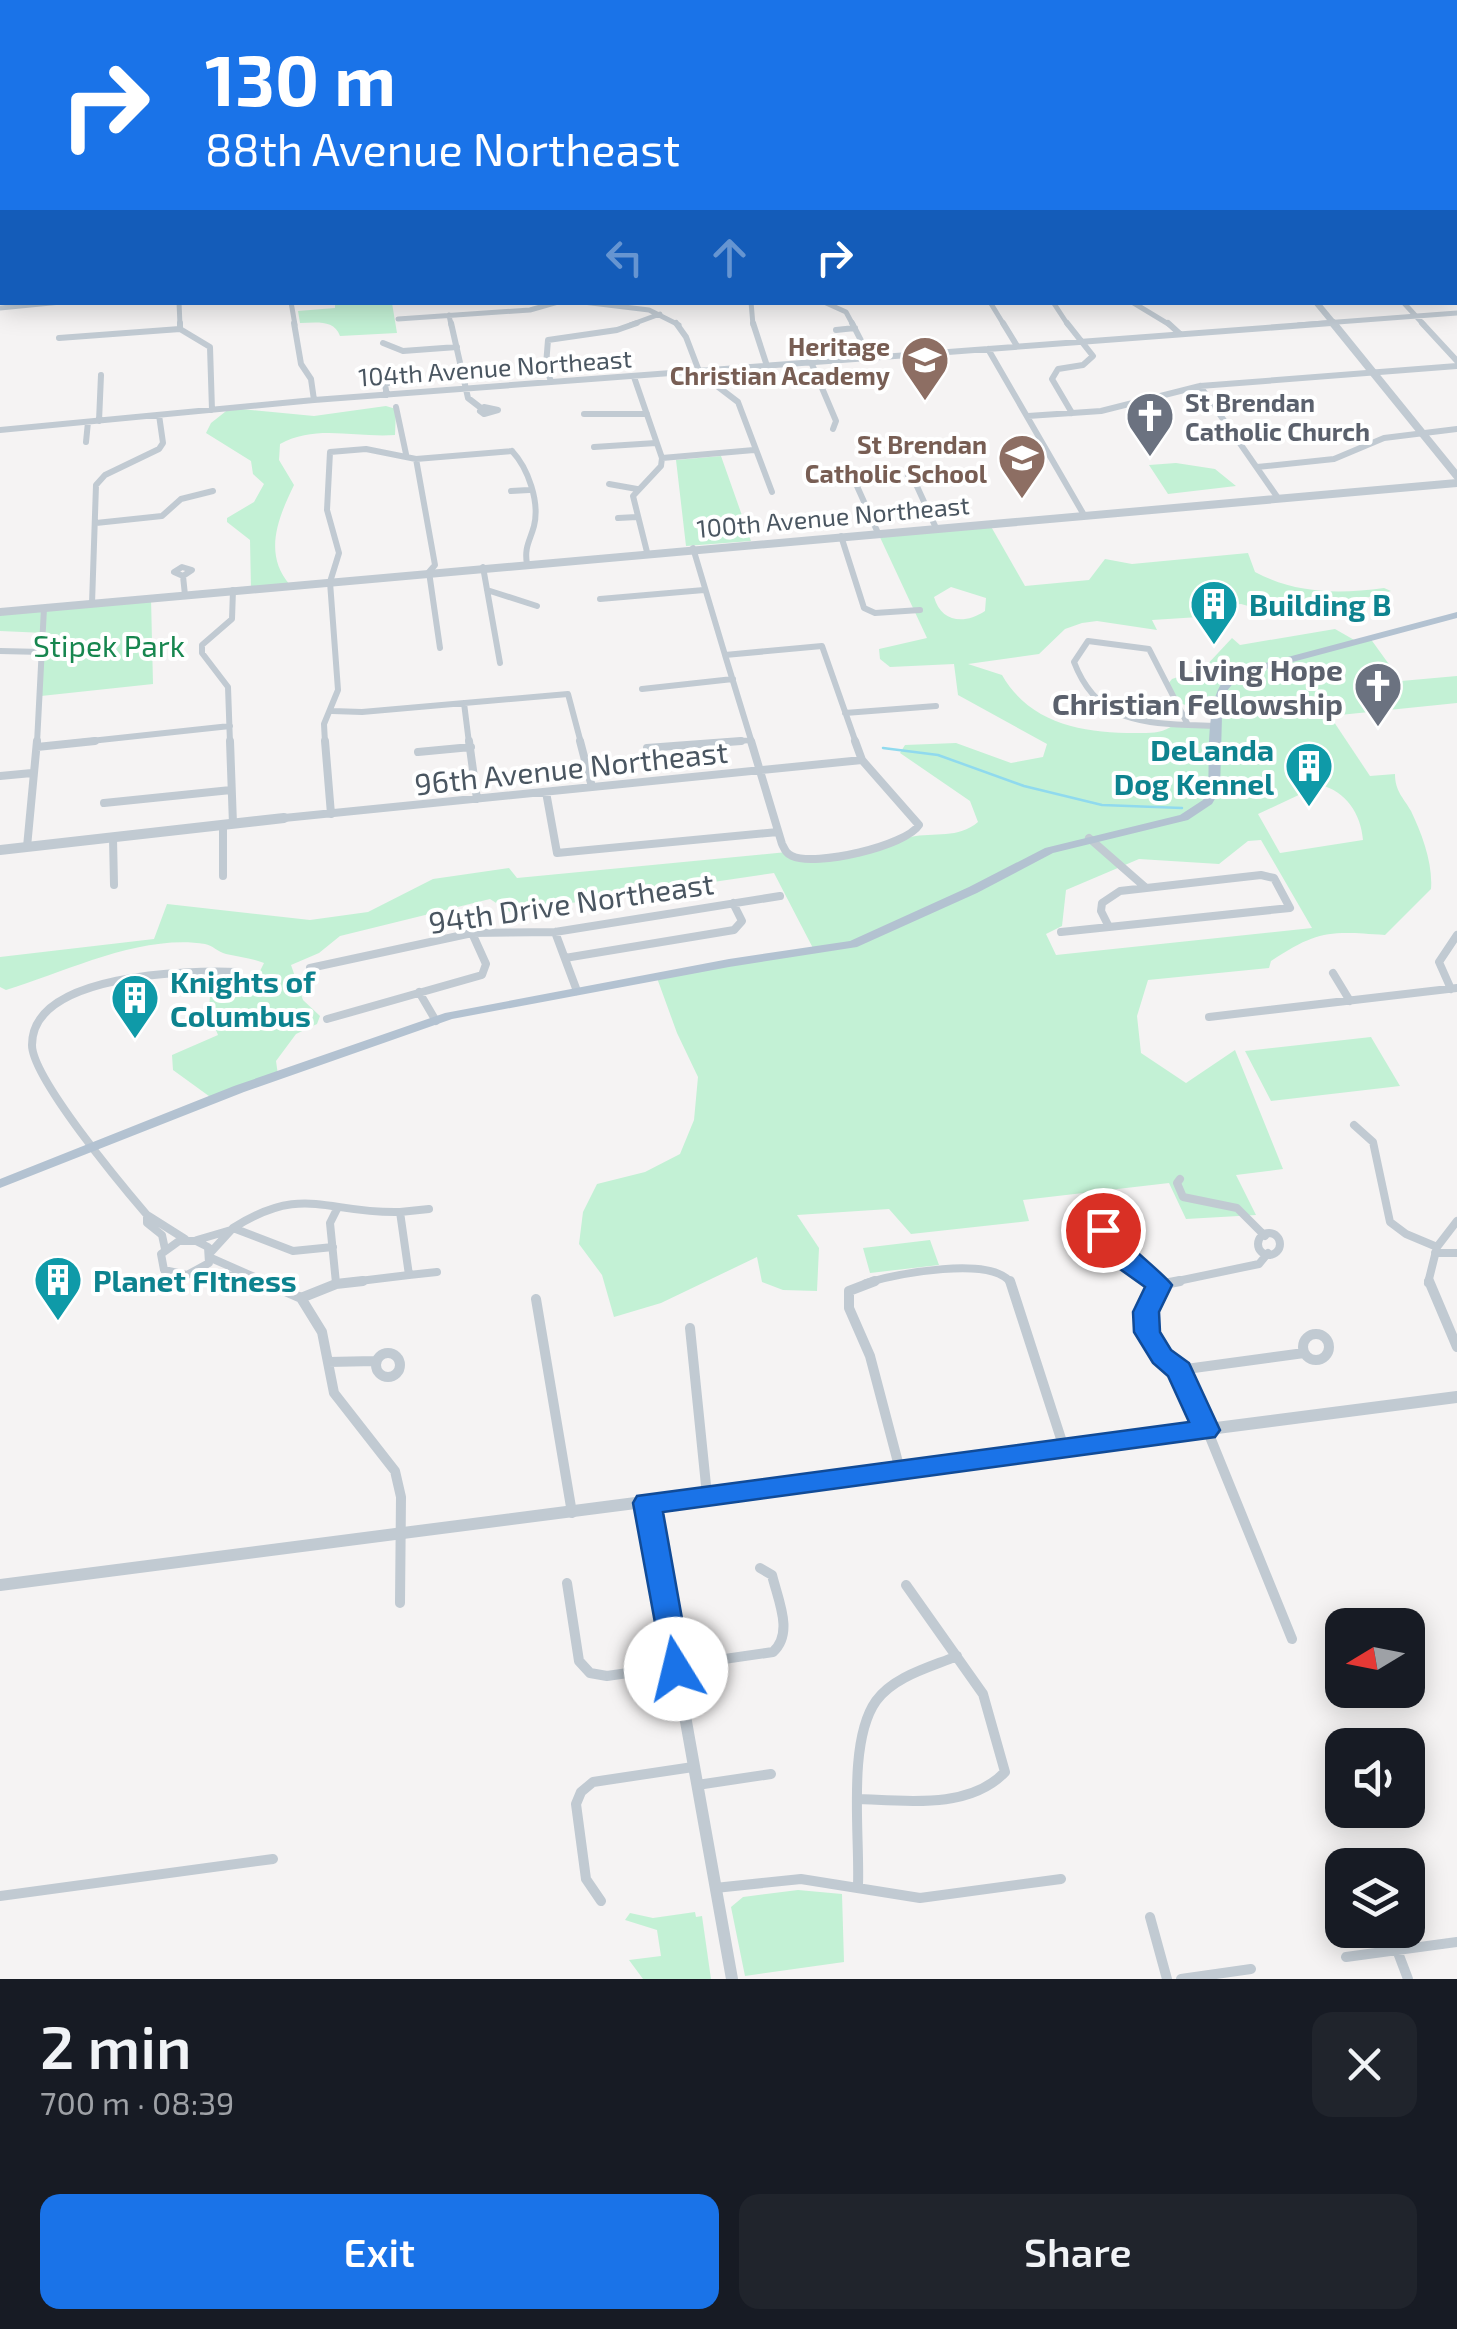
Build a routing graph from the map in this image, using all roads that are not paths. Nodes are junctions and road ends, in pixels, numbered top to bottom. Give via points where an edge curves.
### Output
1 (36, 305) edge
2 (291, 305) edge
3 (548, 305) edge
4 (626, 305) edge
5 (751, 305) edge
6 (831, 305) edge
7 (992, 305) edge
8 (1056, 305) edge
9 (1138, 305) edge
10 (1318, 305) edge
11 (1406, 305) edge
12 (179, 306) edge
13 (0, 308) edge
14 (192, 309) dead end
15 (1457, 313) edge
16 (660, 314) junction
17 (449, 315) junction
18 (1416, 316) junction
19 (398, 319) dead end
20 (1332, 322) junction
21 (854, 328) junction
22 (180, 330) junction
23 (836, 330) dead end
24 (1180, 334) junction
25 (60, 338) dead end
26 (382, 342) dead end
27 (1079, 342) junction
28 (1017, 346) junction
29 (457, 347) junction
30 (988, 349) junction
31 (870, 358) junction
32 (811, 362) junction
33 (1457, 363) edge
34 (767, 366) junction
35 (617, 367) dead end
36 (708, 370) junction
37 (699, 371) junction
38 (1374, 372) junction
39 (101, 375) dead end
40 (634, 376) junction
41 (622, 378) junction
42 (552, 382) junction
43 (385, 384) dead end
44 (1200, 386) junction
45 (467, 389) junction
46 (387, 395) junction
47 (314, 400) junction
48 (396, 407) dead end
49 (482, 408) dead end
50 (212, 410) junction
51 (1072, 413) junction
52 (584, 414) dead end
53 (647, 414) junction
54 (1028, 416) junction
55 (159, 418) junction
56 (100, 420) junction
57 (88, 422) junction
58 (833, 429) dead end
59 (1457, 429) edge
60 (0, 430) edge
61 (1425, 432) junction
62 (86, 442) dead end
63 (656, 443) junction
64 (518, 445) dead end
65 (594, 447) dead end
66 (754, 450) junction
67 (512, 451) junction
68 (406, 454) junction
69 (662, 458) junction
70 (416, 459) junction
71 (1457, 461) edge
72 (1446, 462) junction
73 (842, 467) dead end
74 (1257, 467) junction
75 (908, 476) dead end
76 (1457, 476) edge
77 (1457, 483) edge
78 (608, 484) dead end
79 (636, 488) junction
80 (530, 490) junction
81 (213, 491) dead end
82 (512, 491) dead end
83 (772, 492) dead end
84 (1278, 498) junction
85 (1084, 515) junction
86 (637, 517) junction
87 (618, 518) dead end
88 (96, 523) junction
89 (936, 528) junction
90 (878, 533) junction
91 (841, 536) junction
92 (692, 548) junction
93 (647, 552) junction
94 (527, 564) junction
95 (483, 568) junction
96 (430, 572) junction
97 (183, 576) dead end
98 (330, 582) junction
99 (233, 590) junction
100 (487, 590) junction
101 (704, 590) junction
102 (185, 595) junction
103 (600, 598) dead end
104 (92, 604) junction
105 (537, 606) dead end
106 (44, 608) junction
107 (920, 610) dead end
108 (0, 612) edge
109 (1457, 615) edge
110 (440, 648) dead end
111 (0, 651) edge
112 (43, 652) junction
113 (725, 654) junction
114 (500, 663) dead end
115 (733, 679) junction
116 (642, 689) dead end
117 (464, 703) junction
118 (936, 706) dead end
119 (332, 711) junction
120 (845, 713) junction
121 (230, 726) junction
122 (1188, 726) junction
123 (1216, 726) junction
124 (750, 740) junction
125 (36, 747) junction
126 (471, 747) junction
127 (648, 748) dead end
128 (418, 752) dead end
129 (862, 760) junction
130 (760, 771) junction
131 (32, 773) junction
132 (0, 776) edge
133 (592, 788) junction
134 (231, 790) junction
135 (546, 792) junction
136 (477, 799) junction
137 (104, 803) dead end
138 (331, 814) junction
139 (284, 818) joint
140 (228, 825) junction
141 (778, 832) junction
142 (113, 838) junction
143 (1089, 838) junction
144 (28, 847) junction
145 (0, 850) edge
146 (223, 876) dead end
147 (114, 885) dead end
148 (1145, 888) junction
149 (780, 896) dead end
150 (733, 903) junction
151 (1109, 927) junction
152 (555, 932) junction
153 (1061, 932) dead end
154 (472, 933) junction
155 (1457, 935) edge
156 (565, 958) junction
157 (310, 968) dead end
158 (238, 972) dead end
159 (1333, 973) dead end
160 (1454, 988) edge
161 (577, 991) junction
162 (419, 992) junction
163 (1350, 1001) junction
164 (1209, 1017) dead end
165 (327, 1019) dead end
166 (436, 1021) junction
167 (1354, 1124) dead end
168 (89, 1148) junction
169 (1180, 1179) dead end
170 (6, 1182) edge
171 (0, 1192) edge
172 (338, 1207) junction
173 (429, 1209) dead end
174 (400, 1212) junction
175 (147, 1215) junction
176 (1457, 1221) edge
177 (232, 1229) junction
178 (1265, 1236) junction
179 (192, 1240) junction
180 (1118, 1246) dead end
181 (332, 1248) junction
182 (165, 1249) junction
183 (1436, 1250) junction
184 (1268, 1253) junction
185 (1457, 1253) edge
186 (212, 1255) junction
187 (196, 1272) junction
188 (437, 1272) dead end
189 (409, 1275) junction
190 (249, 1278) junction
191 (336, 1284) junction
192 (1159, 1285) junction
193 (301, 1298) junction
194 (536, 1298) dead end
195 (690, 1328) dead end
196 (1454, 1335) edge
197 (1457, 1347) edge
198 (1304, 1353) dead end
199 (375, 1360) dead end
200 (328, 1362) junction
201 (1179, 1370) junction
202 (1457, 1397) edge
203 (1206, 1430) junction
204 (1064, 1448) junction
205 (900, 1470) junction
206 (707, 1496) junction
207 (647, 1503) junction
208 (572, 1512) junction
209 (402, 1534) junction
210 (760, 1568) dead end
211 (567, 1583) dead end
212 (0, 1585) edge
213 (906, 1585) dead end
214 (400, 1603) dead end
215 (1292, 1638) dead end
216 (957, 1656) junction
217 (676, 1669) junction
218 (693, 1767) junction
219 (770, 1774) dead end
220 (697, 1785) junction
221 (861, 1799) junction
222 (273, 1858) dead end
223 (1061, 1879) dead end
224 (858, 1886) junction
225 (716, 1888) junction
226 (0, 1896) edge
227 (601, 1900) dead end
228 (1150, 1917) dead end
229 (1457, 1942) edge
230 (1397, 1950) junction
231 (1346, 1956) dead end
232 (1252, 1968) dead end
233 (732, 1979) edge
234 (1168, 1979) edge
235 (1180, 1979) edge
236 (1408, 1979) edge

1 - 13 street
2 - 47 street via 300,364
3 - 17 street
4 - 16 street
5 - 34 street
6 - 21 street via 846,312
7 - 28 street
8 - 27 street
9 - 24 street
10 - 20 street
11 - 18 street
12 - 14 street
12 - 22 street
15 - 18 street, 104th Avenue Northeast
16 - 37 street via 680,326
16 - 42 street via 617,330 548,340
17 - 19 street
17 - 29 street
18 - 20 street, 104th Avenue Northeast
18 - 33 street
20 - 24 street, 104th Avenue Northeast
20 - 38 street
21 - 23 street
21 - 31 street
22 - 25 street
22 - 50 street via 210,348
24 - 27 street, 104th Avenue Northeast
26 - 29 street via 402,351
27 - 28 street, 104th Avenue Northeast
27 - 51 street via 1092,352 1091,360 1058,369 1052,379
28 - 30 street, 104th Avenue Northeast
29 - 45 street
30 - 31 street, 104th Avenue Northeast
30 - 54 street
31 - 32 street, 104th Avenue Northeast
32 - 34 street, 104th Avenue Northeast
32 - 58 street via 836,422
33 - 38 street
34 - 36 street, 104th Avenue Northeast
35 - 41 street
36 - 37 street, 104th Avenue Northeast
36 - 66 street via 716,386 738,402
37 - 40 street, 104th Avenue Northeast
38 - 44 street
38 - 61 street
39 - 56 street
40 - 41 street, 104th Avenue Northeast
40 - 53 street
41 - 42 street, 104th Avenue Northeast
42 - 45 street, 104th Avenue Northeast
43 - 46 street
44 - 51 street
44 - 74 street
45 - 46 street, 104th Avenue Northeast
45 - 49 street
46 - 47 street, 104th Avenue Northeast
47 - 50 street, 104th Avenue Northeast
48 - 68 street
50 - 55 street, 104th Avenue Northeast
51 - 54 street
52 - 53 street
53 - 63 street
54 - 85 street
55 - 56 street, 104th Avenue Northeast
55 - 88 street via 159,449 99,480
56 - 57 street, 104th Avenue Northeast
57 - 60 street, 104th Avenue Northeast
57 - 62 street
59 - 61 street
61 - 72 street
61 - 74 street via 1384,438 1334,459
63 - 65 street
63 - 69 street
64 - 67 street
66 - 69 street
66 - 83 street
67 - 70 street
67 - 80 street via 522,460
68 - 70 street
68 - 98 street via 330,452 327,510 339,553
69 - 79 street
70 - 96 street via 435,565
71 - 72 street
72 - 76 street
73 - 90 street
74 - 84 street
75 - 89 street
77 - 84 street, 100th Avenue Northeast
78 - 79 street
79 - 86 street
80 - 82 street
80 - 94 street via 535,524 522,545
81 - 88 street via 181,499 162,516
84 - 85 street, 100th Avenue Northeast
85 - 89 street, 100th Avenue Northeast
86 - 87 street
86 - 93 street
88 - 104 street
89 - 90 street, 100th Avenue Northeast
90 - 91 street, 100th Avenue Northeast
91 - 92 street, 100th Avenue Northeast
91 - 107 street via 868,611
92 - 93 street, 100th Avenue Northeast
92 - 101 street
93 - 94 street, 100th Avenue Northeast
94 - 95 street, 100th Avenue Northeast
95 - 96 street, 100th Avenue Northeast
95 - 100 street
96 - 98 street, 100th Avenue Northeast
96 - 110 street
97 - 102 street
98 - 99 street, 100th Avenue Northeast
98 - 119 street via 338,690
99 - 102 street, 100th Avenue Northeast
99 - 121 street via 232,619 202,644 228,686
100 - 105 street
100 - 114 street
101 - 103 street
101 - 113 street
102 - 104 street, 100th Avenue Northeast
104 - 106 street, 100th Avenue Northeast
106 - 108 street, 100th Avenue Northeast
106 - 112 street
109 - 123 main road via 1231,679 1221,692
111 - 112 street
112 - 125 street
113 - 115 street
113 - 120 street via 822,646
115 - 116 street
115 - 124 street
117 - 119 street
117 - 126 street
117 - 133 street via 568,694
118 - 120 street
119 - 138 street via 324,724
120 - 129 street
121 - 125 street
121 - 134 street
122 - 122 street via 1130,720 1094,700 1074,662 1088,641 1149,650
122 - 123 street
123 - 143 main road via 1218,766 1208,802 1169,823
124 - 127 street
124 - 130 street
125 - 131 street
126 - 128 street
126 - 136 street
129 - 130 street, 96th Avenue Northeast
129 - 141 street via 918,825 909,836 882,847 796,858
130 - 133 street, 96th Avenue Northeast
130 - 141 street
131 - 132 street
131 - 144 street
133 - 135 street, 96th Avenue Northeast
134 - 137 street
134 - 140 street
135 - 136 street, 96th Avenue Northeast
135 - 141 street via 558,853
136 - 138 street, 96th Avenue Northeast
138 - 139 street, 96th Avenue Northeast
139 - 140 street
140 - 142 street
140 - 146 street
142 - 144 street
142 - 147 street
143 - 148 street
143 - 161 main road via 1049,850 876,936 797,959
144 - 145 street
148 - 151 street via 1106,897 1101,911
148 - 151 street via 1261,875 1274,878 1290,908
149 - 150 street, 94th Drive Northeast
150 - 152 street, 94th Drive Northeast
150 - 156 street via 742,921 734,930
151 - 153 street
152 - 154 street, 94th Drive Northeast
152 - 156 street
154 - 157 street, 94th Drive Northeast
154 - 162 street via 486,964 482,974
155 - 160 street via 1440,962
156 - 161 street
158 - 168 street via 108,983 67,996 45,1014 32,1038 35,1057
159 - 163 street
160 - 163 street
161 - 166 main road
162 - 165 street via 339,1010
162 - 166 street
163 - 164 street
166 - 168 main road
167 - 183 street via 1373,1142 1390,1222
168 - 170 main road
168 - 175 street
169 - 178 street via 1183,1197 1236,1208
170 - 171 main road
172 - 174 street
172 - 177 street via 282,1201
172 - 181 street via 330,1222
173 - 174 street
174 - 189 street
175 - 179 street
175 - 182 street
176 - 183 street
177 - 179 street
177 - 181 street via 292,1251
177 - 186 street
178 - 184 street via 1256,1246
178 - 184 street via 1282,1246
179 - 182 street
179 - 186 street
180 - 192 street via 1126,1261
181 - 191 street
182 - 187 street via 164,1270
183 - 185 street
183 - 196 street via 1428,1285
184 - 192 street via 1259,1264
186 - 187 street
186 - 190 street
187 - 190 street
188 - 189 street
189 - 191 street
190 - 193 street
191 - 193 street
192 - 201 street via 1146,1312 1147,1332
193 - 200 street via 322,1332
194 - 208 street
195 - 206 street
196 - 197 street
198 - 201 street
199 - 200 street
200 - 209 street via 334,1393 395,1471
201 - 203 street
202 - 203 street
203 - 204 street
203 - 215 street
204 - 205 street
204 - 205 street via 1003,1274 979,1269 866,1281 849,1290 849,1308 870,1356
205 - 206 street
206 - 207 street
207 - 208 street
207 - 217 street
208 - 209 street
209 - 212 street
209 - 214 street
210 - 217 street via 772,1575 783,1643 759,1657
211 - 217 street via 583,1670 607,1676
213 - 216 street
216 - 221 street via 898,1682 877,1700 860,1749
216 - 221 street via 983,1694 1004,1772 998,1784 984,1792 914,1801
217 - 218 street
218 - 220 street
218 - 227 street via 593,1782 581,1792 576,1804 586,1879
219 - 220 street
220 - 225 street
221 - 224 street
222 - 226 street
223 - 224 street via 920,1898
224 - 225 street via 801,1879
225 - 233 street
228 - 234 street
229 - 230 street
230 - 231 street
230 - 236 street
232 - 235 street

